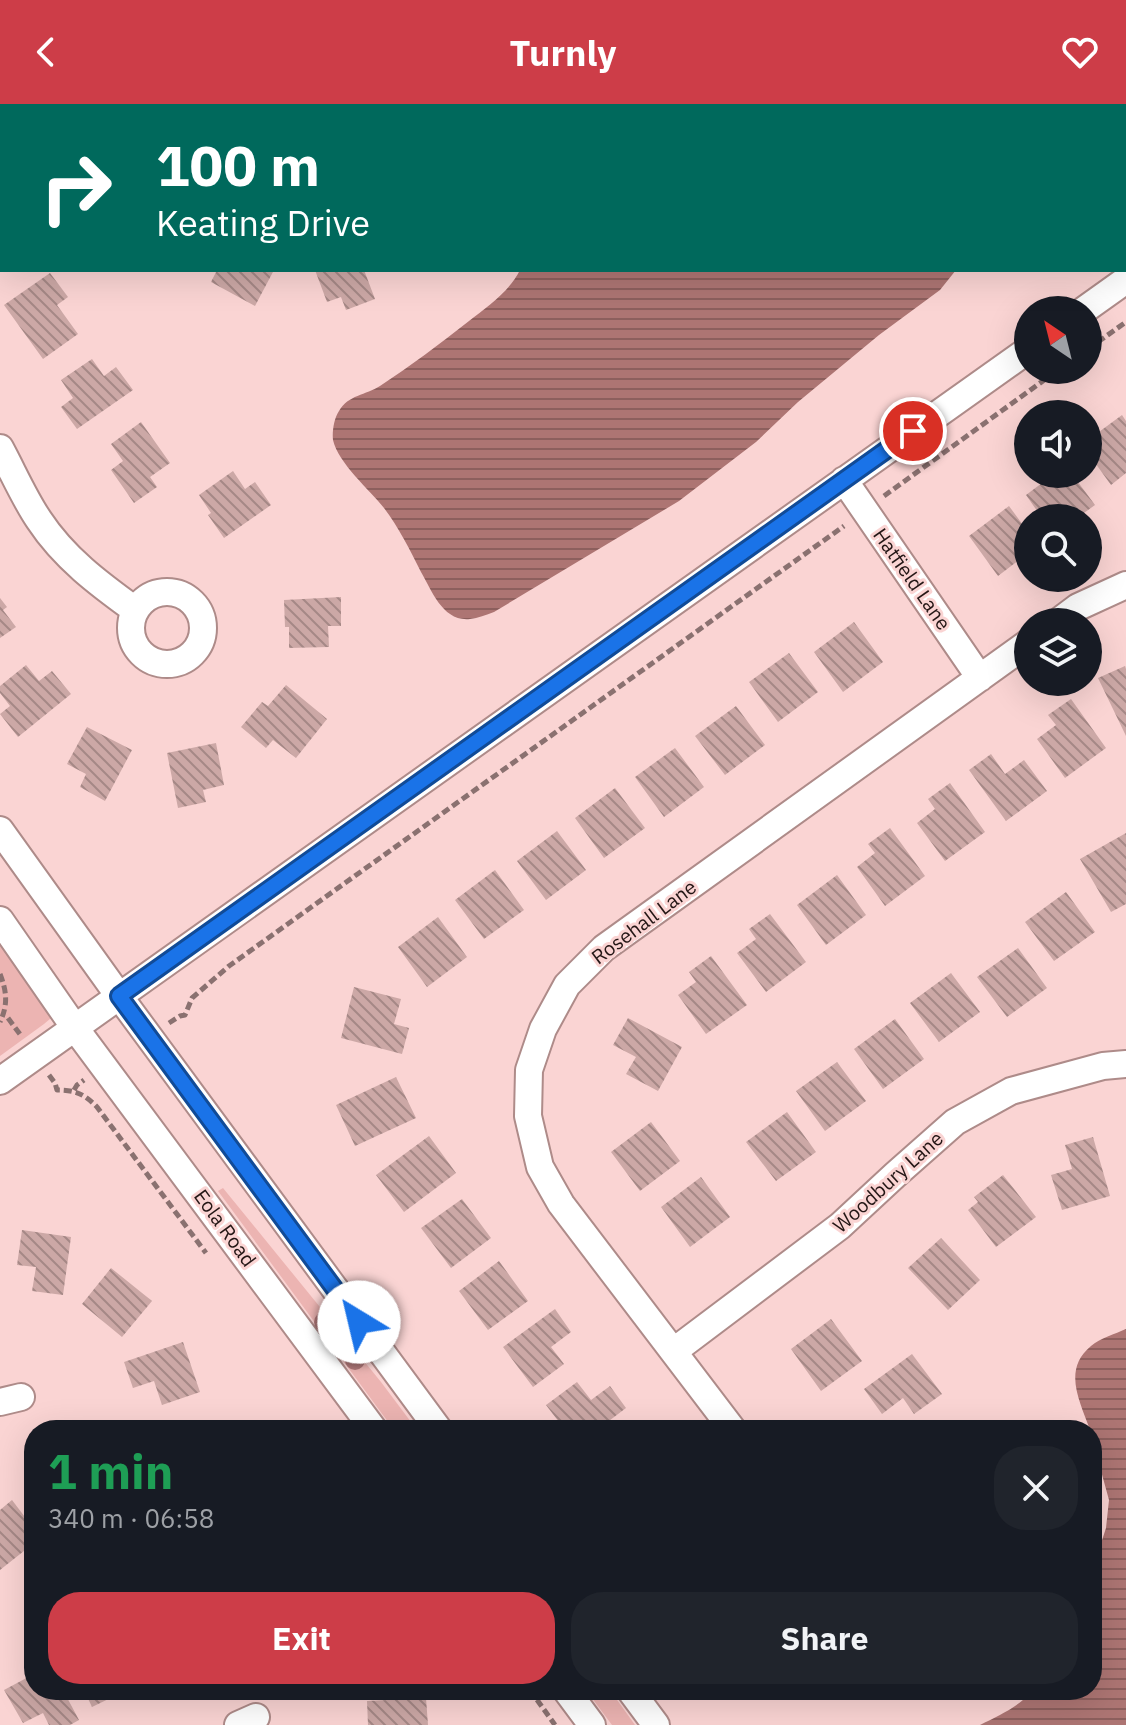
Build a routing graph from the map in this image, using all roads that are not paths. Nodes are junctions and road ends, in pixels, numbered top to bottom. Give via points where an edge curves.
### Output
1 (1126, 280) edge
2 (1102, 297) edge
3 (1014, 360) edge
4 (0, 448) edge
5 (844, 480) junction
6 (1126, 585) edge
7 (1077, 608) edge
8 (135, 610) dead end
9 (1014, 653) edge
10 (980, 678) junction
11 (0, 830) edge
12 (0, 920) edge
13 (109, 1003) junction
14 (75, 1028) junction
15 (1126, 1064) edge
16 (0, 1081) edge
17 (674, 1351) junction
18 (367, 1420) edge
19 (431, 1420) edge
20 (726, 1420) edge
21 (573, 1700) edge
22 (637, 1700) edge
23 (592, 1725) edge
24 (656, 1725) edge

1 - 2 street
3 - 5 street
4 - 8 street via 39,520 64,553
5 - 10 street, Hatfield Lane
5 - 13 street
6 - 7 street
9 - 10 street, Rosehall Lane
10 - 17 street, Rosehall Lane via 604,948 567,985 543,1029 529,1070 528,1116 540,1167 561,1204
11 - 13 street
12 - 14 street, Eola Road
13 - 14 street
13 - 19 street
14 - 16 street
14 - 18 street, Eola Road
15 - 17 street, Woodbury Lane via 1011,1091 955,1122 840,1226
17 - 20 street, Rosehall Lane
21 - 23 street
22 - 24 street

